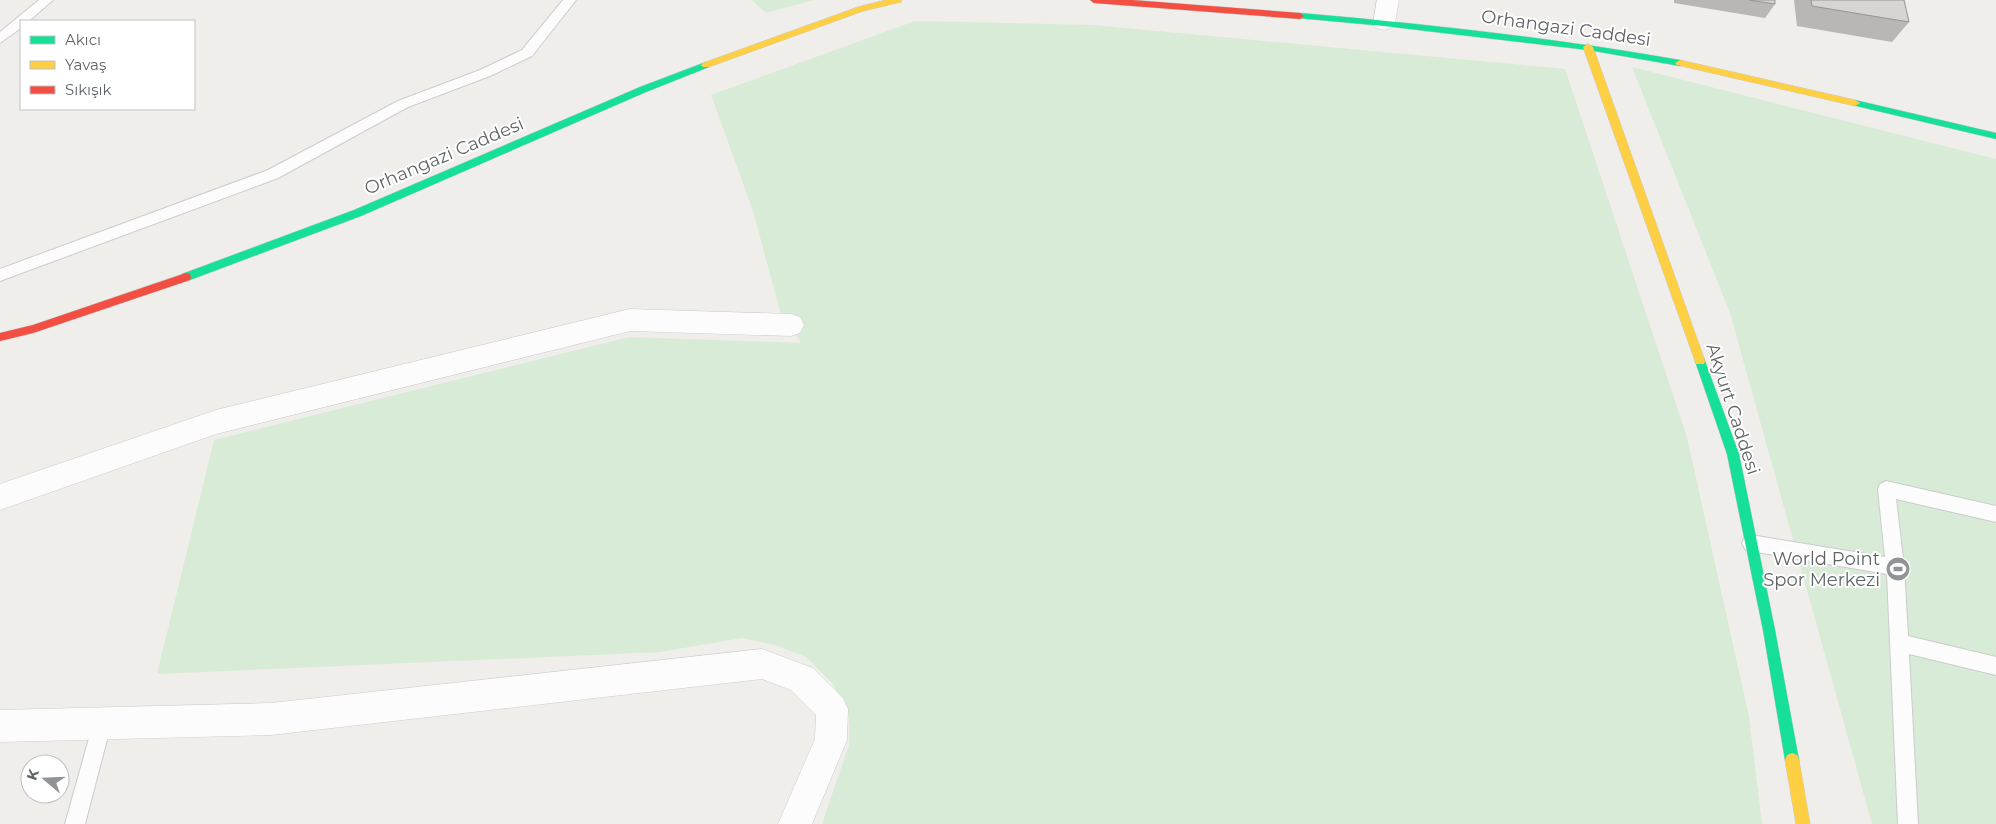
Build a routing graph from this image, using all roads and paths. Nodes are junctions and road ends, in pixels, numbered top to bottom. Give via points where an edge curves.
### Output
1 (47, 0) edge
2 (570, 0) edge
3 (898, 0) edge
4 (1094, 0) edge
5 (1388, 0) edge
6 (22, 20) edge
7 (20, 22) edge
8 (1384, 23) junction
9 (0, 39) edge
10 (1588, 47) junction
11 (1996, 136) edge
12 (0, 275) edge
13 (791, 325) dead end
14 (0, 337) edge
15 (0, 497) edge
16 (1996, 514) edge
17 (1751, 543) junction
18 (1895, 567) junction
19 (1900, 644) junction
20 (1996, 666) edge
21 (102, 724) junction
22 (0, 726) edge
23 (75, 824) edge
24 (796, 824) edge
25 (1803, 824) edge
26 (1908, 824) edge

1 - 6 lane
2 - 12 lane via 528,53 403,104 273,174
3 - 14 street, Orhangazi Caddesi via 861,9 639,90 458,171 242,258 34,329
4 - 8 street, Orhangazi Caddesi
5 - 8 street
7 - 9 lane
8 - 10 street, Orhangazi Caddesi
10 - 11 street, Orhangazi Caddesi via 1669,60
10 - 17 street, Akyurt Caddesi via 1733,454
13 - 15 street via 630,320 216,422
16 - 18 lane via 1886,489
17 - 18 lane
17 - 25 street, Akyurt Caddesi
18 - 19 lane
19 - 20 lane
19 - 26 lane
21 - 22 street
21 - 23 lane
21 - 24 street via 271,719 762,664 802,679 832,709 831,740

